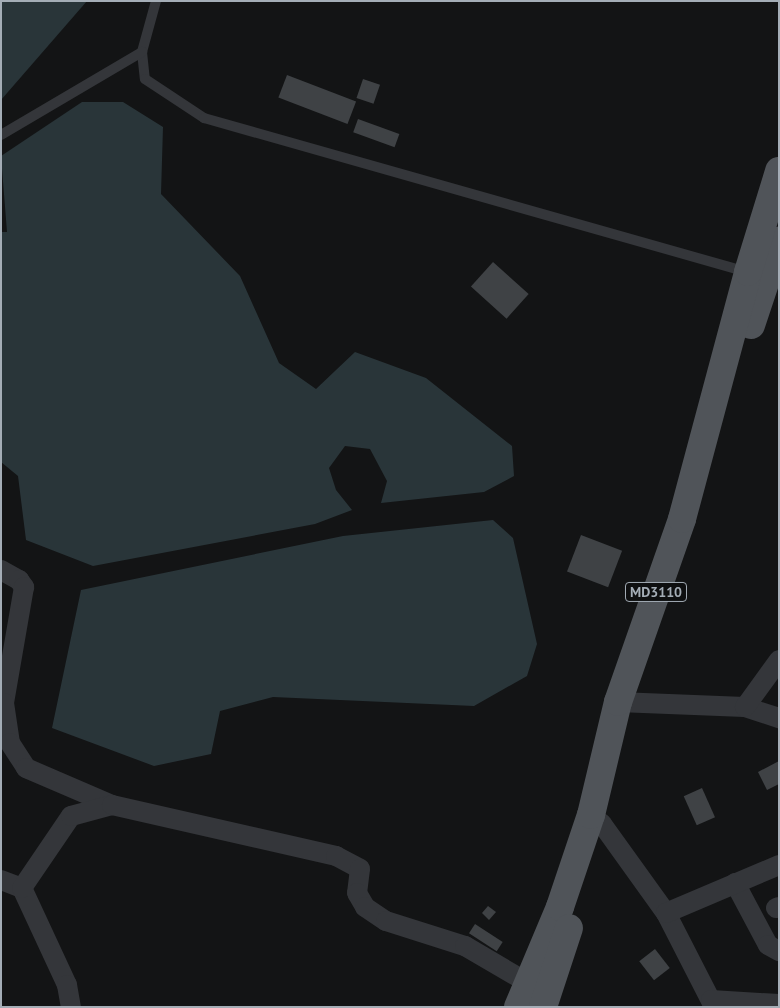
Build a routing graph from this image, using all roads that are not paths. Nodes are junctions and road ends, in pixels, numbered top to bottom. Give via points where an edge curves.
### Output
1 (156, 1) edge
2 (142, 52) junction
3 (1, 135) edge
4 (779, 172) edge
5 (779, 241) edge
6 (748, 272) junction
7 (1, 570) edge
8 (779, 660) edge
9 (626, 702) junction
10 (745, 707) junction
11 (779, 718) edge
12 (112, 805) junction
13 (597, 820) junction
14 (779, 865) edge
15 (1, 880) edge
16 (735, 883) junction
17 (22, 888) junction
18 (666, 913) junction
19 (779, 951) edge
20 (523, 995) edge
21 (712, 1003) edge
22 (779, 1004) edge
23 (71, 1007) edge
24 (543, 1007) edge

1 - 2 lane
2 - 3 lane
2 - 6 lane via 145,79 204,118
4 - 6 main road, MD3110
5 - 9 main road, MD3110
6 - 9 main road, MD3110 via 682,519
7 - 12 street via 19,580 24,587 4,703 10,743 26,768
8 - 10 street
9 - 10 street
9 - 13 main road, MD3110
10 - 11 street
12 - 17 street via 71,816
12 - 20 street via 336,856 360,869 357,892 365,907 386,921 465,946
13 - 18 street
13 - 20 main road, MD3110
13 - 24 main road, MD3110
14 - 16 street
15 - 17 street
16 - 18 street
16 - 19 street via 768,945
17 - 23 street via 67,985
18 - 21 street
21 - 22 street

